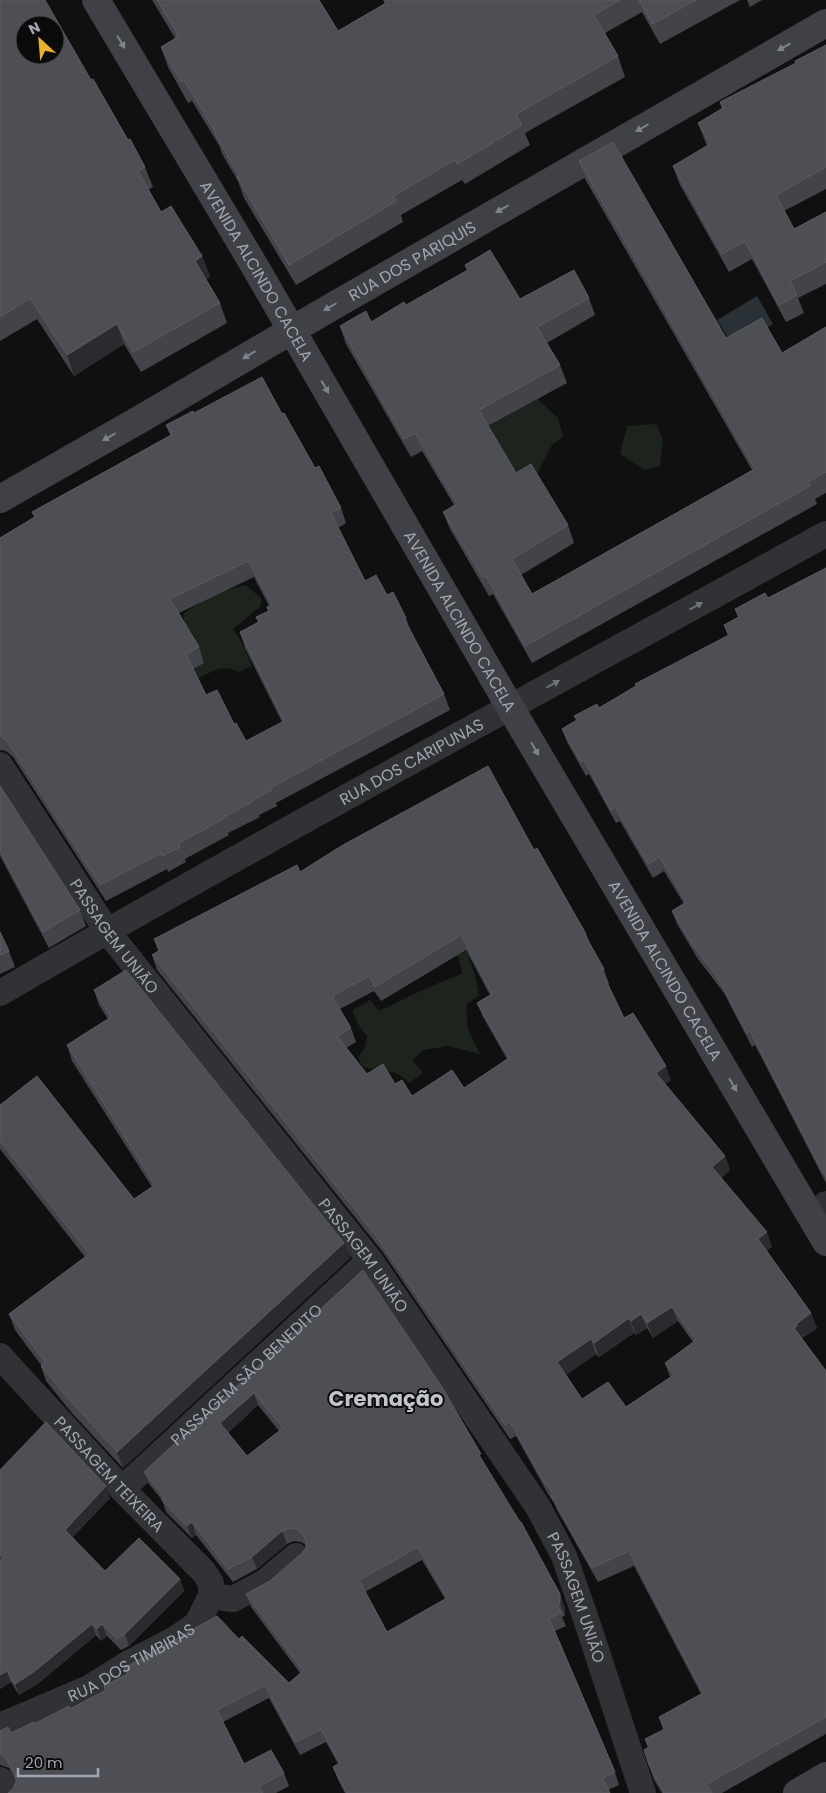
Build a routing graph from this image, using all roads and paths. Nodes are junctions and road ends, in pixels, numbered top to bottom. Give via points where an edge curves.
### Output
1 (96, 0) edge
2 (826, 23) edge
3 (291, 330) junction
4 (0, 499) edge
5 (826, 534) edge
6 (510, 707) junction
7 (0, 765) edge
8 (107, 931) junction
9 (0, 993) edge
10 (823, 1222) edge
11 (370, 1260) junction
12 (0, 1356) edge
13 (122, 1489) junction
14 (296, 1556) edge
15 (212, 1596) junction
16 (0, 1726) edge
17 (826, 1776) edge
18 (0, 1780) edge
19 (6, 1793) edge
20 (643, 1793) edge
21 (797, 1793) edge

1 -> 3 main road, AVENIDA ALCINDO CACELA
2 -> 3 main road, RUA DOS PARIQUIS
3 -> 4 main road, RUA DOS PARIQUIS
3 -> 6 main road, AVENIDA ALCINDO CACELA
6 -> 5 street, RUA DOS CARIPUNAS
6 - 8 street, RUA DOS CARIPUNAS
6 -> 10 main road, AVENIDA ALCINDO CACELA
7 - 8 street, PASSAGEM UNIÃO
8 - 9 street, RUA DOS CARIPUNAS
8 - 11 street, PASSAGEM UNIÃO
11 - 13 street, PASSAGEM SÃO BENEDITO
11 - 20 street, PASSAGEM UNIÃO via 538,1508 564,1556
12 - 13 street, PASSAGEM TEIXEIRA
13 - 15 street, PASSAGEM TEIXEIRA via 204,1572 211,1583
14 - 15 street via 265,1582 233,1598
15 - 16 street, RUA DOS TIMBIRAS via 198,1624 175,1639 89,1688
17 - 21 main road
18 - 19 street

